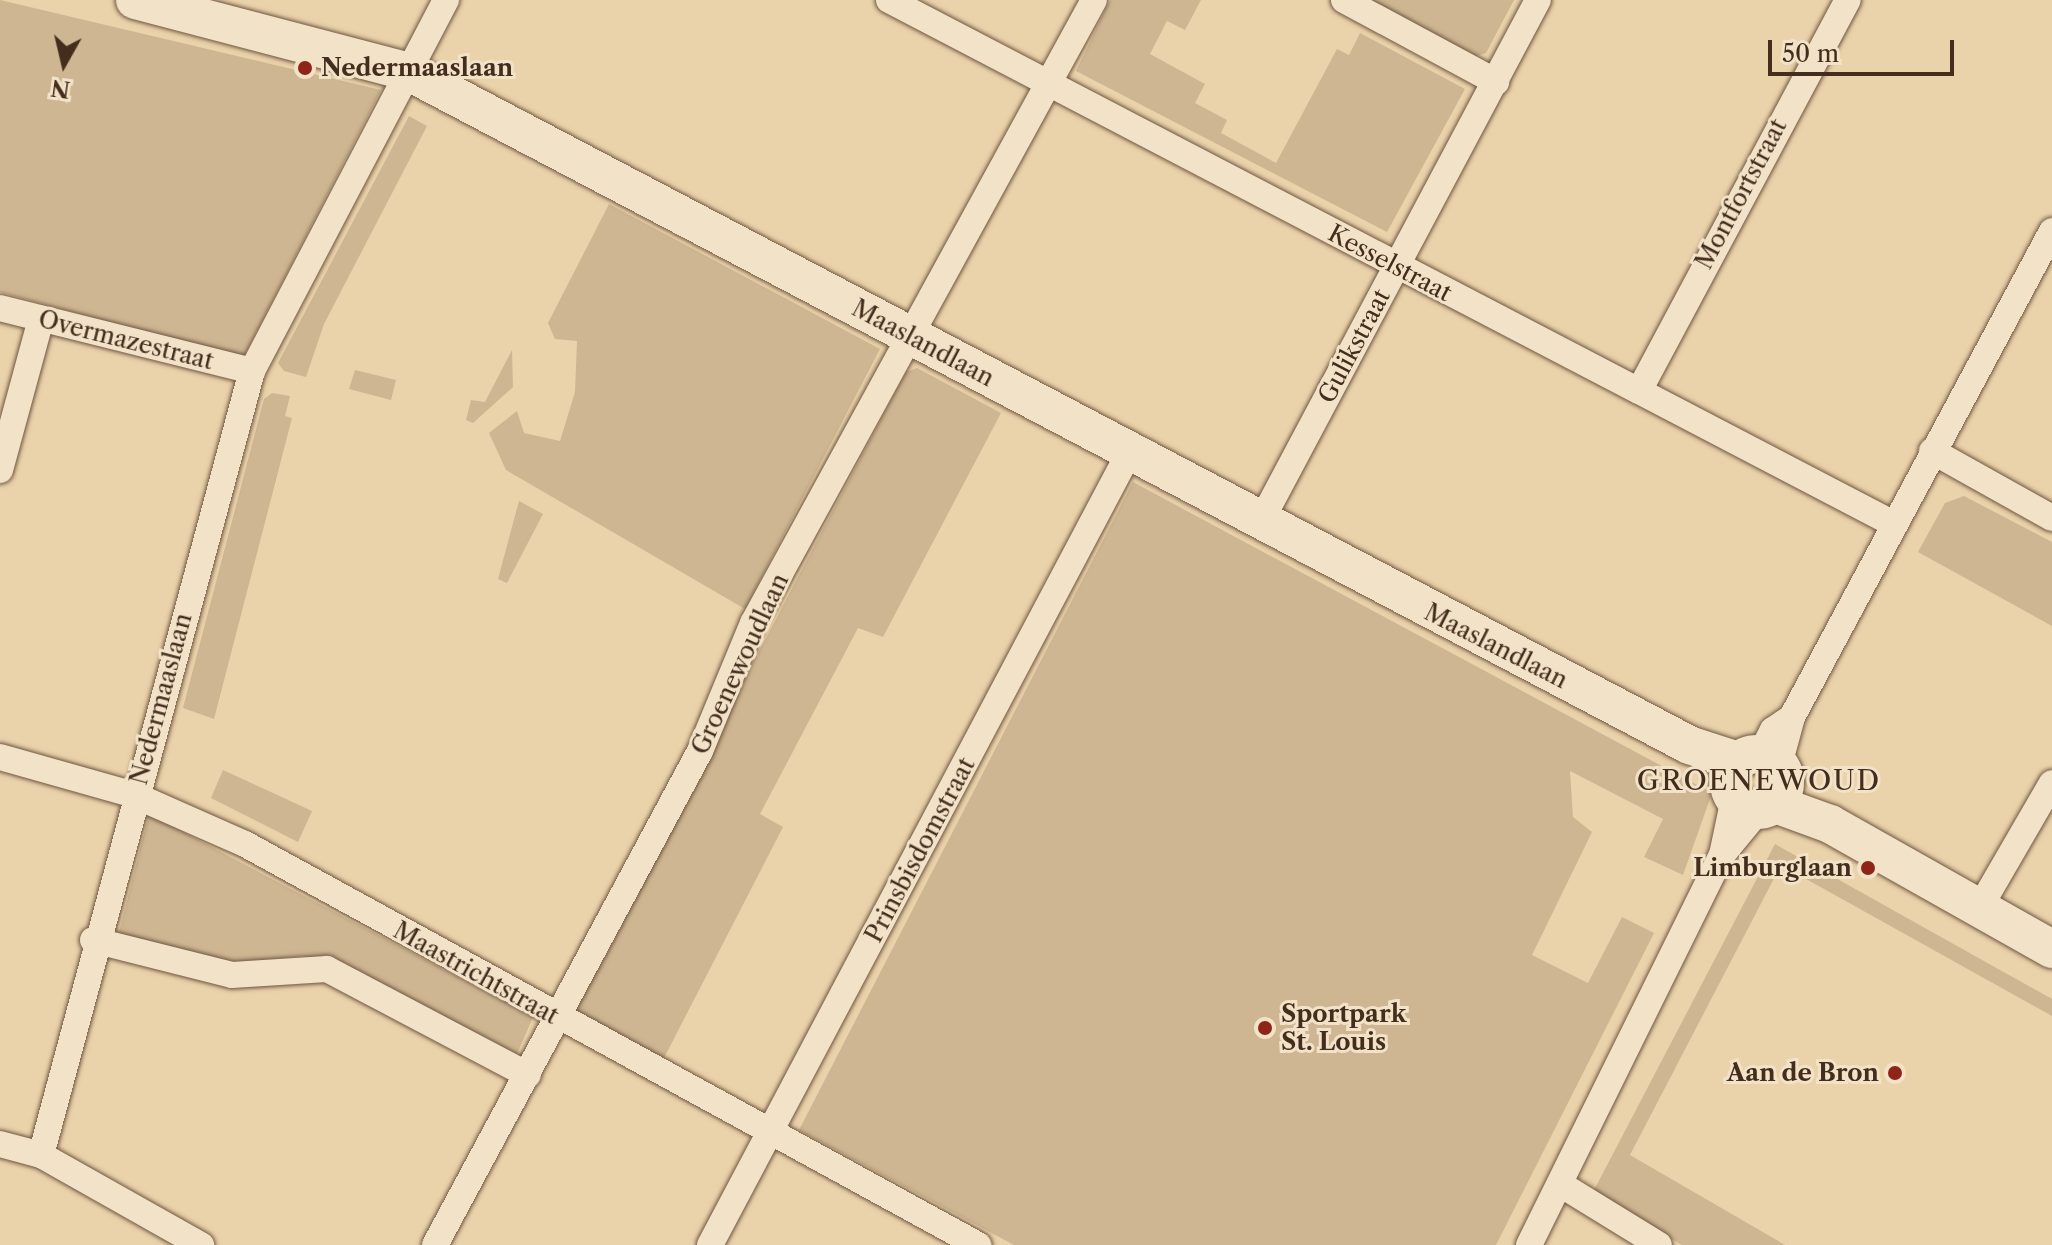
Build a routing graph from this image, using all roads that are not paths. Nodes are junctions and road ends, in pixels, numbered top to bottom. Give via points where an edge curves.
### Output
1 (135, 0) edge
2 (446, 0) edge
3 (889, 0) edge
4 (1094, 0) edge
5 (1344, 0) edge
6 (1538, 0) edge
7 (1848, 0) edge
8 (409, 72) junction
9 (1496, 82) junction
10 (1048, 83) junction
11 (2052, 231) edge
12 (1396, 267) junction
13 (0, 308) edge
14 (41, 319) junction
15 (910, 336) junction
16 (252, 371) junction
17 (1639, 391) junction
18 (1932, 451) junction
19 (1129, 453) junction
20 (0, 470) edge
21 (2052, 518) edge
22 (1260, 523) junction
23 (1892, 523) junction
24 (0, 757) edge
25 (1757, 782) junction
26 (2052, 783) edge
27 (134, 795) junction
28 (1980, 907) junction
29 (93, 940) junction
30 (2052, 949) edge
31 (559, 1020) junction
32 (528, 1075) junction
33 (771, 1132) junction
34 (0, 1144) edge
35 (41, 1155) junction
36 (1560, 1184) junction
37 (933, 1235) edge
38 (201, 1245) edge
39 (435, 1245) edge
40 (710, 1245) edge
41 (978, 1245) edge
42 (1529, 1245) edge
43 (1659, 1245) edge

1 - 8 street, Maaslandlaan
2 - 8 street, Nedermaaslaan
3 - 10 street, Kesselstraat
4 - 10 street, Groenewoudlaan
5 - 9 street
6 - 9 street, Gulikstraat
7 - 17 street, Montfortstraat
8 - 15 street, Maaslandlaan
8 - 16 street, Nedermaaslaan
9 - 12 street, Gulikstraat
10 - 12 street, Kesselstraat
10 - 15 street, Groenewoudlaan
11 - 18 street
12 - 17 street, Kesselstraat
12 - 22 street, Gulikstraat
13 - 14 street, Overmazestraat
14 - 16 street, Overmazestraat
14 - 20 street
15 - 19 street, Maaslandlaan
15 - 31 street, Groenewoudlaan via 753,623 700,751
16 - 27 street, Nedermaaslaan
17 - 23 street, Kesselstraat
18 - 21 street
18 - 23 street
19 - 22 street, Maaslandlaan
19 - 33 street, Prinsbisdomstraat
22 - 25 street, Maaslandlaan
23 - 25 street
24 - 27 street, Maastrichtstraat
25 - 28 street, Maaslandlaan
25 - 36 street
26 - 28 street
27 - 29 street, Nedermaaslaan
27 - 31 street, Maastrichtstraat via 245,844
28 - 30 street, Maaslandlaan
29 - 32 street via 232,975 293,966 327,969
29 - 35 street, Nedermaaslaan
31 - 32 street, Groenewoudlaan
31 - 33 street, Maastrichtstraat
32 - 39 street, Groenewoudlaan
33 - 37 street, Maastrichtstraat
33 - 40 street, Prinsbisdomstraat
34 - 35 street
35 - 38 street
36 - 42 street
36 - 43 street
37 - 41 street, Maastrichtstraat

